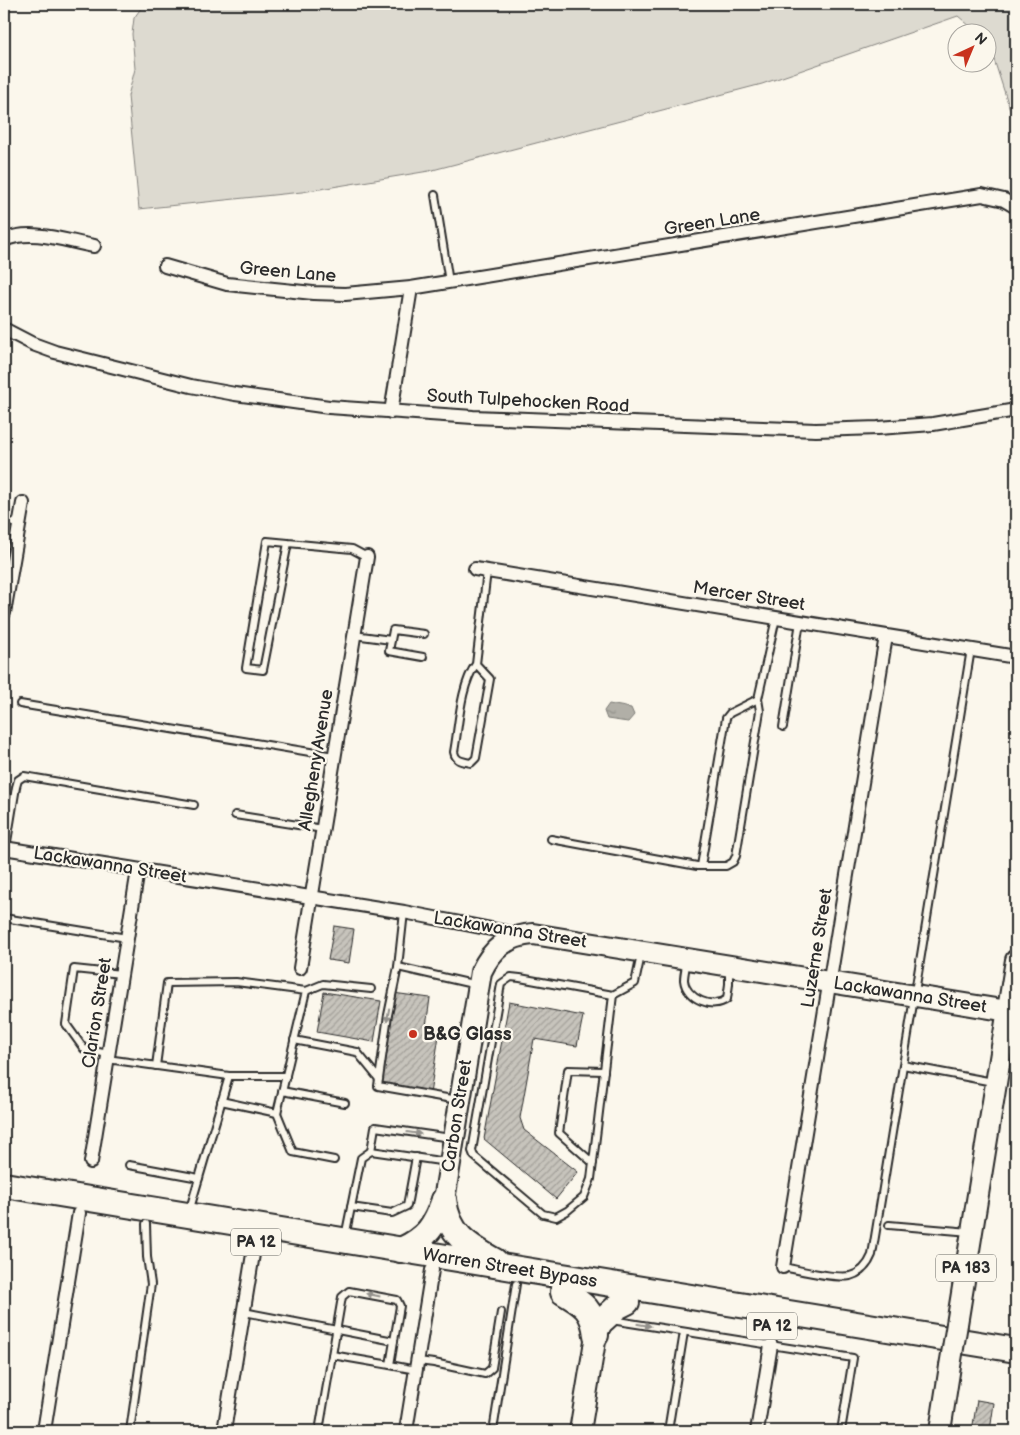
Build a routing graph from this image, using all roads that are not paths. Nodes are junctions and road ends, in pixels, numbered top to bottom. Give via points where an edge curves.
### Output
1 (435, 195) dead end
2 (1016, 207) edge
3 (4, 240) edge
4 (94, 246) dead end
5 (165, 266) dead end
6 (449, 282) junction
7 (411, 288) junction
8 (4, 329) edge
9 (1016, 410) edge
10 (391, 412) junction
11 (23, 503) dead end
12 (4, 521) edge
13 (19, 524) junction
14 (288, 543) junction
15 (367, 557) joint
16 (481, 570) joint
17 (6, 584) edge
18 (4, 612) edge
19 (776, 618) junction
20 (800, 622) junction
21 (424, 634) dead end
22 (354, 635) junction
23 (886, 636) junction
24 (391, 640) junction
25 (971, 649) junction
26 (423, 656) dead end
27 (1016, 657) edge
28 (476, 664) junction
29 (758, 699) junction
30 (20, 704) dead end
31 (783, 727) dead end
32 (334, 756) junction
33 (194, 805) dead end
34 (235, 815) dead end
35 (323, 829) junction
36 (551, 839) dead end
37 (5, 848) edge
38 (702, 866) junction
39 (138, 870) junction
40 (311, 898) junction
41 (404, 912) junction
42 (4, 918) edge
43 (522, 935) junction
44 (127, 938) junction
45 (642, 952) junction
46 (687, 959) junction
47 (1016, 960) edge
48 (729, 966) junction
49 (398, 967) junction
50 (300, 968) dead end
51 (121, 974) junction
52 (829, 982) junction
53 (477, 985) junction
54 (371, 989) dead end
55 (306, 991) junction
56 (613, 995) junction
57 (914, 996) junction
58 (1012, 1011) edge
59 (294, 1040) junction
60 (108, 1057) junction
61 (903, 1065) junction
62 (156, 1066) junction
63 (604, 1071) junction
64 (228, 1076) junction
65 (286, 1076) junction
66 (378, 1083) junction
67 (996, 1083) junction
68 (282, 1091) junction
69 (459, 1100) junction
70 (221, 1101) junction
71 (345, 1103) dead end
72 (277, 1113) junction
73 (453, 1139) junction
74 (371, 1151) junction
75 (416, 1157) junction
76 (334, 1160) dead end
77 (91, 1162) dead end
78 (449, 1162) junction
79 (593, 1163) junction
80 (129, 1165) dead end
81 (199, 1178) junction
82 (4, 1185) edge
83 (4, 1200) edge
84 (444, 1200) junction
85 (351, 1207) junction
86 (79, 1213) junction
87 (188, 1215) junction
88 (146, 1224) junction
89 (889, 1225) dead end
90 (971, 1232) junction
91 (344, 1240) junction
92 (256, 1242) junction
93 (401, 1250) junction
94 (783, 1267) joint
95 (432, 1270) junction
96 (510, 1276) junction
97 (563, 1292) junction
98 (629, 1295) junction
99 (244, 1312) junction
100 (501, 1312) dead end
101 (600, 1327) junction
102 (336, 1330) junction
103 (684, 1332) junction
104 (394, 1341) junction
105 (771, 1346) junction
106 (1016, 1350) edge
107 (332, 1355) junction
108 (390, 1365) junction
109 (417, 1366) junction
110 (1016, 1366) edge
111 (44, 1431) edge
112 (130, 1431) edge
113 (224, 1431) edge
114 (319, 1431) edge
115 (406, 1431) edge
116 (493, 1431) edge
117 (580, 1431) edge
118 (668, 1431) edge
119 (757, 1431) edge
120 (841, 1431) edge
121 (940, 1431) edge

1 - 6 lane
2 - 6 street, Green Lane via 1004,200 982,195
3 - 4 street via 38,235
5 - 7 street, Green Lane via 227,284 284,291 345,294
6 - 7 street, Green Lane
7 - 10 street
8 - 10 street, South Tulpehocken Road via 44,348 160,379 236,394
9 - 10 street, South Tulpehocken Road via 933,424 816,430
11 - 13 street
12 - 13 lane
13 - 17 street
14 - 14 lane via 267,541 246,668 263,670
14 - 15 lane via 352,549
15 - 22 street, Allegheny Avenue
16 - 19 street, Mercer Street
16 - 28 lane
17 - 18 street
19 - 20 street, Mercer Street
19 - 29 lane
20 - 23 street, Mercer Street
20 - 31 lane
21 - 24 lane via 392,630
22 - 24 lane
22 - 32 street, Allegheny Avenue
23 - 25 street, Mercer Street
23 - 52 street, Luzerne Street
24 - 26 lane via 389,651
25 - 27 street, Mercer Street
25 - 57 lane
28 - 28 lane via 469,674 454,752 458,760 471,763 476,758 490,679
29 - 38 lane via 726,718
29 - 38 lane via 760,711 736,856 726,866
30 - 32 lane
32 - 35 street, Allegheny Avenue
33 - 37 lane via 24,776 16,787
34 - 35 lane
35 - 40 street, Allegheny Avenue
36 - 38 lane
37 - 39 street, Lackawanna Street
39 - 40 street, Lackawanna Street
39 - 44 street, Clarion Street
40 - 41 street, Lackawanna Street
40 - 50 street, Allegheny Avenue
41 - 43 street, Lackawanna Street
41 - 49 lane
42 - 44 lane
43 - 45 main road, Lackawanna Street via 534,934
43 - 53 main road, Carbon Street via 510,939 493,952 483,966
44 - 51 street, Clarion Street
45 - 46 main road, Lackawanna Street
45 - 56 lane via 635,983
46 - 48 main road, Lackawanna Street
46 - 48 lane via 684,981 688,991 695,998 711,1004 726,999
47 - 58 main road, PA 183
48 - 52 main road, Lackawanna Street
49 - 53 lane
49 -> 66 lane
51 - 60 street, Clarion Street
51 - 60 lane via 74,969 66,1024 84,1049
52 - 57 main road, Lackawanna Street
52 - 94 street, Luzerne Street
53 - 69 main road, Carbon Street
54 - 55 lane via 323,984
55 - 59 lane
55 - 62 lane via 236,982 167,983
56 - 63 lane
56 - 79 lane via 511,977 502,984 472,1151 543,1214 556,1217 584,1197
57 - 58 main road, Lackawanna Street
57 - 61 lane
58 - 67 main road, PA 183
59 - 65 lane
59 - 66 lane via 357,1052
60 - 62 lane
60 - 77 street, Clarion Street
61 - 67 lane
61 - 94 lane via 868,1264 850,1276
62 - 64 lane
63 - 79 lane
63 - 79 lane via 568,1070 559,1133
64 - 65 lane
64 - 70 lane
65 - 68 lane
66 - 69 lane
67 - 90 main road, PA 183
68 - 71 lane
68 - 72 lane
69 - 73 main road, Carbon Street
70 - 72 lane
70 - 81 lane
72 - 76 lane via 293,1152
74 -> 73 lane via 375,1127
73 - 78 main road, Carbon Street
74 - 75 lane
74 - 85 lane via 361,1158
75 - 78 lane
75 - 85 lane via 407,1206 392,1213
78 - 84 main road, Carbon Street
80 - 81 lane
81 - 87 lane
82 - 87 highway, Warren Street Bypass / PA 12
83 - 86 highway, Warren Street Bypass / PA 12
84 - 93 highway via 429,1231 415,1244
84 - 96 highway via 447,1219 457,1235
85 - 91 lane
86 - 88 highway, Warren Street Bypass / PA 12
86 - 111 street
87 - 91 highway, Warren Street Bypass / PA 12
88 - 92 highway, Warren Street Bypass / PA 12
88 - 112 lane via 151,1284
89 - 90 lane
90 - 121 main road, PA 183, bridge
91 - 93 highway, Warren Street Bypass / PA 12
92 - 95 highway, Warren Street Bypass / PA 12
92 - 99 street
93 - 96 highway, Warren Street Bypass / PA 12
95 - 96 highway, Warren Street Bypass / PA 12
95 - 109 street
96 - 97 highway, Warren Street Bypass / PA 12
96 - 98 highway, Warren Street Bypass / PA 12
96 - 116 lane
97 - 98 highway, Warren Street Bypass / PA 12
97 - 101 highway via 588,1310 594,1324
98 - 101 highway
98 - 106 highway, Warren Street Bypass / PA 12
98 - 110 highway, Warren Street Bypass / PA 12
99 - 102 lane
99 - 113 street
100 - 109 lane via 492,1368 485,1374 434,1363
101 -> 103 lane
101 - 117 main road
102 - 104 lane
104 -> 102 lane via 400,1306 397,1300 349,1291 342,1297
102 - 107 lane
103 - 105 lane
103 - 118 lane
104 - 108 lane
105 - 119 street
105 - 120 lane via 853,1358
107 - 108 lane
107 - 114 lane
108 - 109 lane
109 - 115 street

